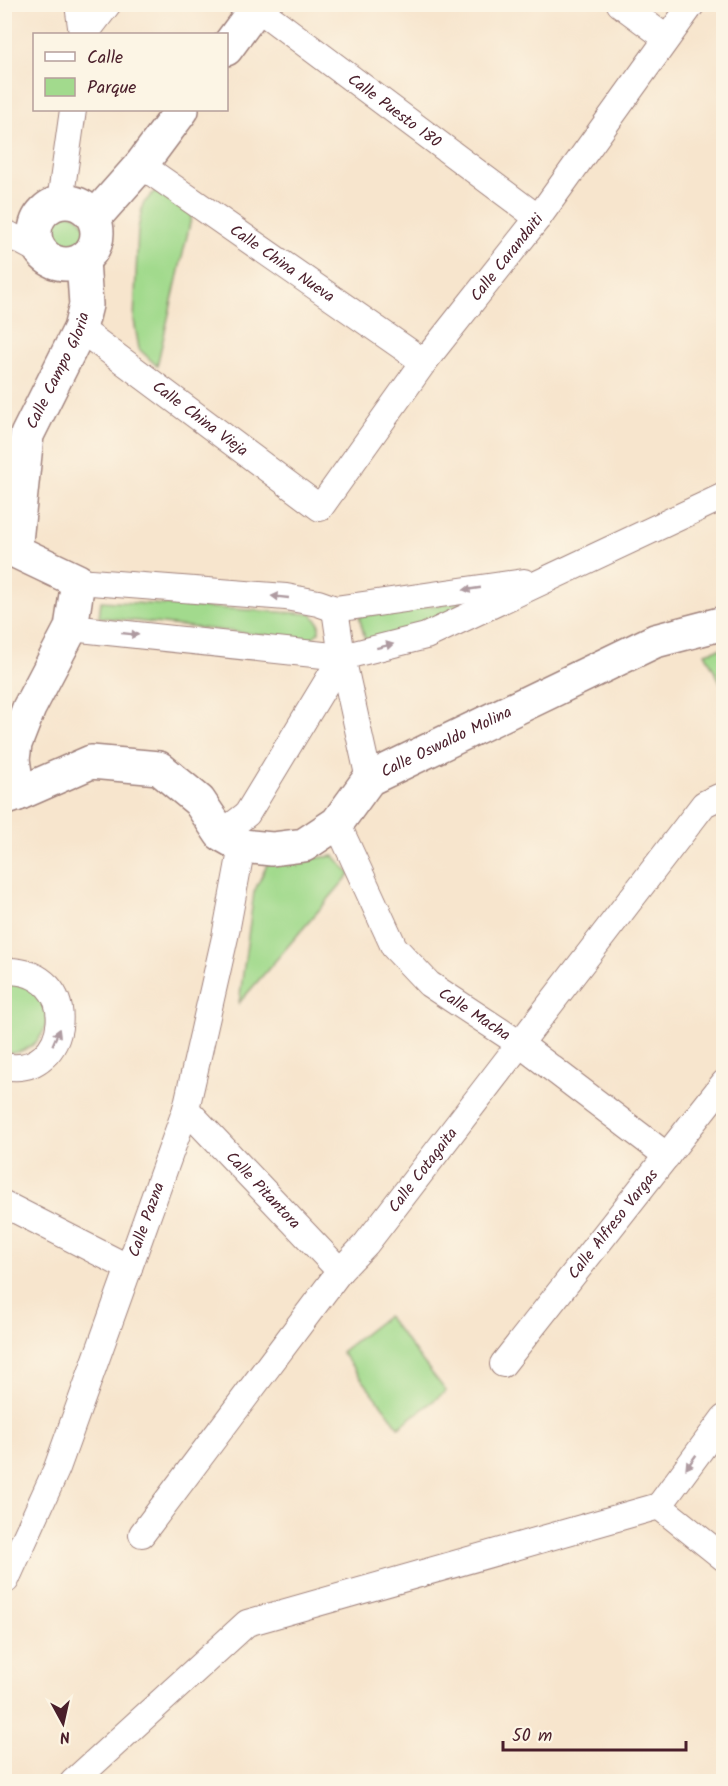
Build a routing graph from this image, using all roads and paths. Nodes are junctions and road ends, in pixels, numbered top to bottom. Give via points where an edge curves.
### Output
1 (78, 4) edge
2 (108, 4) edge
3 (620, 4) edge
4 (692, 4) edge
5 (256, 6) edge
6 (84, 33) edge
7 (85, 33) edge
8 (666, 38) junction
9 (228, 46) edge
10 (73, 111) edge
11 (181, 111) edge
12 (141, 165) junction
13 (60, 202) junction
14 (94, 218) junction
15 (538, 218) junction
16 (4, 232) edge
17 (41, 252) junction
18 (83, 260) junction
19 (80, 328) junction
20 (424, 362) junction
21 (723, 496) edge
22 (320, 508) joint
23 (10, 549) edge
24 (550, 578) junction
25 (78, 581) junction
26 (335, 609) junction
27 (723, 623) edge
28 (71, 628) junction
29 (342, 657) junction
30 (369, 779) junction
31 (11, 797) edge
32 (714, 801) edge
33 (337, 823) junction
34 (231, 840) junction
35 (4, 971) edge
36 (520, 1044) junction
37 (4, 1066) edge
38 (723, 1083) edge
39 (186, 1109) junction
40 (667, 1156) junction
41 (4, 1204) edge
42 (129, 1268) junction
43 (340, 1271) junction
44 (503, 1364) dead end
45 (723, 1418) edge
46 (659, 1506) junction
47 (142, 1534) dead end
48 (723, 1558) edge
49 (6, 1581) edge
50 (73, 1782) edge

1 - 6 street
2 - 7 street
3 - 8 street
4 - 8 street, Calle Carandaiti
5 - 9 main road
5 - 15 street, Calle Puesto 180
8 - 15 street, Calle Carandaiti
10 - 13 street
11 - 12 main road
12 - 14 main road
12 - 20 street, Calle China Nueva
13 - 14 main road via 80,205
13 - 17 main road via 42,213 37,222 35,232
14 - 18 main road via 97,237
15 - 20 street, Calle Carandaiti
16 - 17 street
17 - 18 main road via 58,263
18 - 19 main road, Calle Campo Gloria via 86,305
19 - 22 street, Calle China Vieja
19 - 23 main road, Calle Campo Gloria via 27,435
20 - 22 street, Calle Carandaiti
21 - 24 street
23 - 25 main road
24 -> 26 street
29 -> 24 street via 426,636
26 -> 25 street via 286,597
25 - 28 main road
26 - 29 street
27 - 30 main road, Calle Oswaldo Molina via 655,641
28 -> 29 street
28 - 31 main road via 29,708 15,744
29 - 30 street
29 - 34 street
30 - 33 main road, Calle Oswaldo Molina
31 - 34 main road via 91,762 159,768 199,801
32 - 36 street, Calle Cotagaita
33 - 34 main road, Calle Oswaldo Molina via 304,845 272,849
33 - 36 street, Calle Macha via 394,947 429,984
34 - 39 street, Calle Pazna via 225,937
37 -> 35 street via 27,1065 42,1058 60,1031 61,1014 57,999 34,975
36 - 40 street, Calle Macha
36 - 43 street, Calle Cotagaita via 366,1244
38 - 40 street, Calle Alfreso Vargas
39 - 42 street, Calle Pazna
39 - 43 street, Calle Pitantora
40 - 44 street, Calle Alfreso Vargas
41 - 42 street
42 - 49 street, Calle Pazna via 57,1468
43 - 47 street, Calle Cotagaita
45 -> 46 street
46 - 48 street
46 - 50 street via 247,1623

